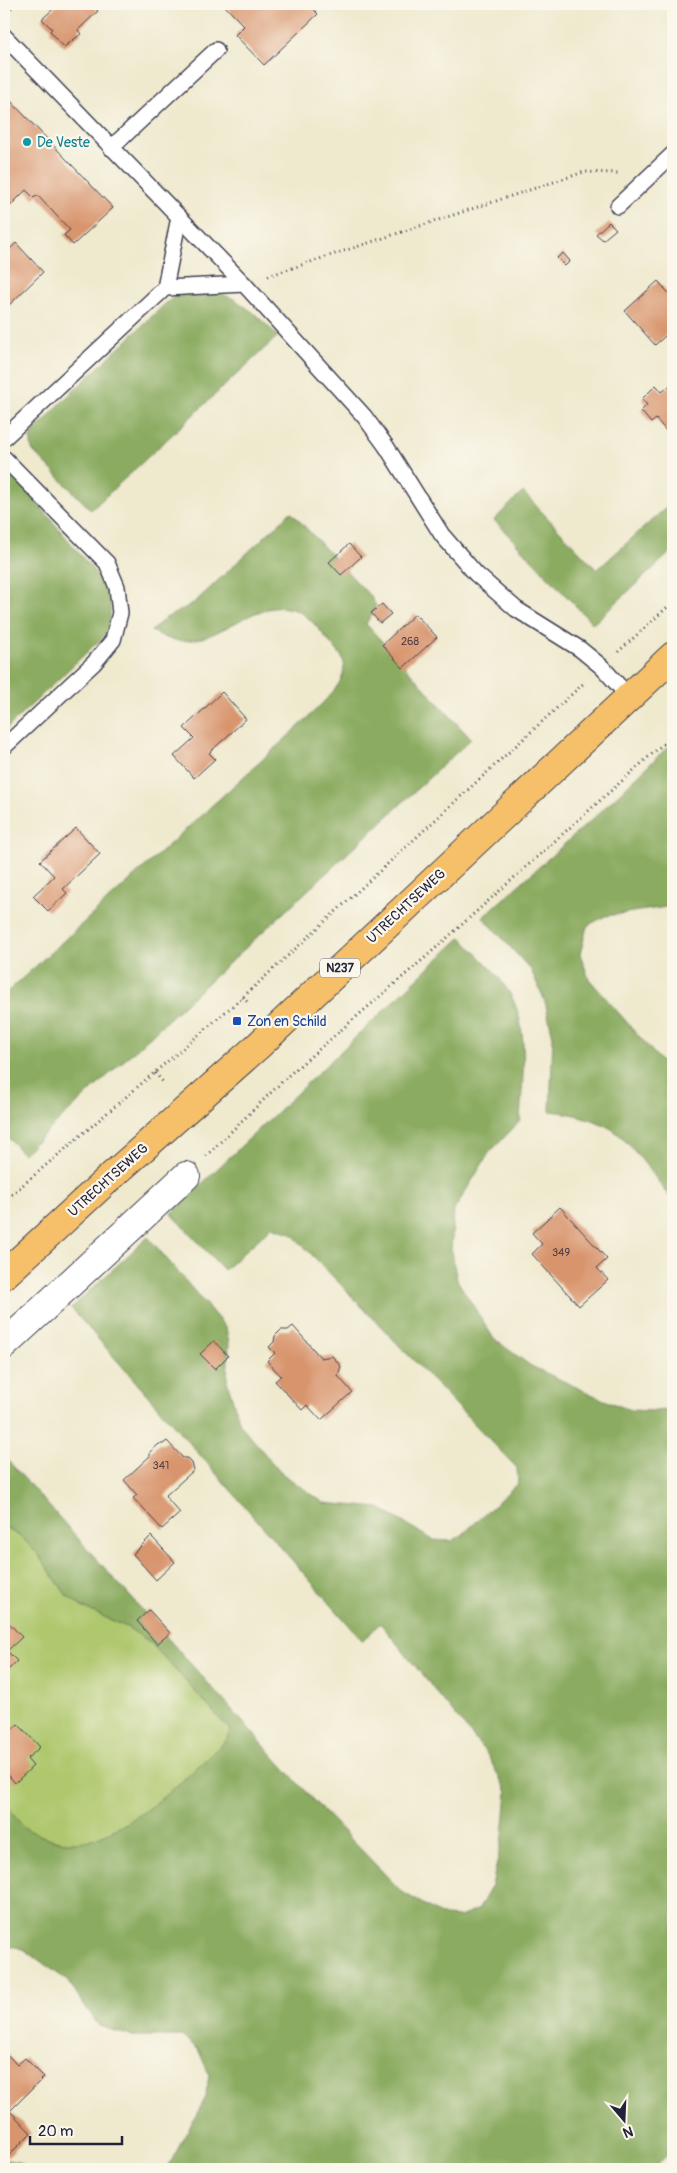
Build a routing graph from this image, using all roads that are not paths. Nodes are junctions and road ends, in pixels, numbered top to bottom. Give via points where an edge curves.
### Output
1 (4, 36) edge
2 (216, 50) dead end
3 (111, 148) junction
4 (673, 154) edge
5 (618, 206) dead end
6 (178, 217) junction
7 (244, 284) junction
8 (165, 288) junction
9 (4, 438) edge
10 (4, 458) edge
11 (673, 656) edge
12 (629, 697) junction
13 (4, 746) edge
14 (186, 1176) road end
15 (4, 1275) edge
16 (4, 1345) edge

1 - 3 lane
2 - 3 lane
3 - 6 lane
4 - 5 lane
6 - 7 lane
6 - 8 lane
7 - 8 lane
7 - 12 lane via 364,416 442,535 476,574 516,609 580,649
8 - 9 lane
10 - 13 lane via 106,563 117,587 120,613 113,640 94,663
11 - 12 main road, UTRECHTSEWEG / N237
12 - 15 main road, UTRECHTSEWEG / N237 via 259,1045
14 - 16 street

